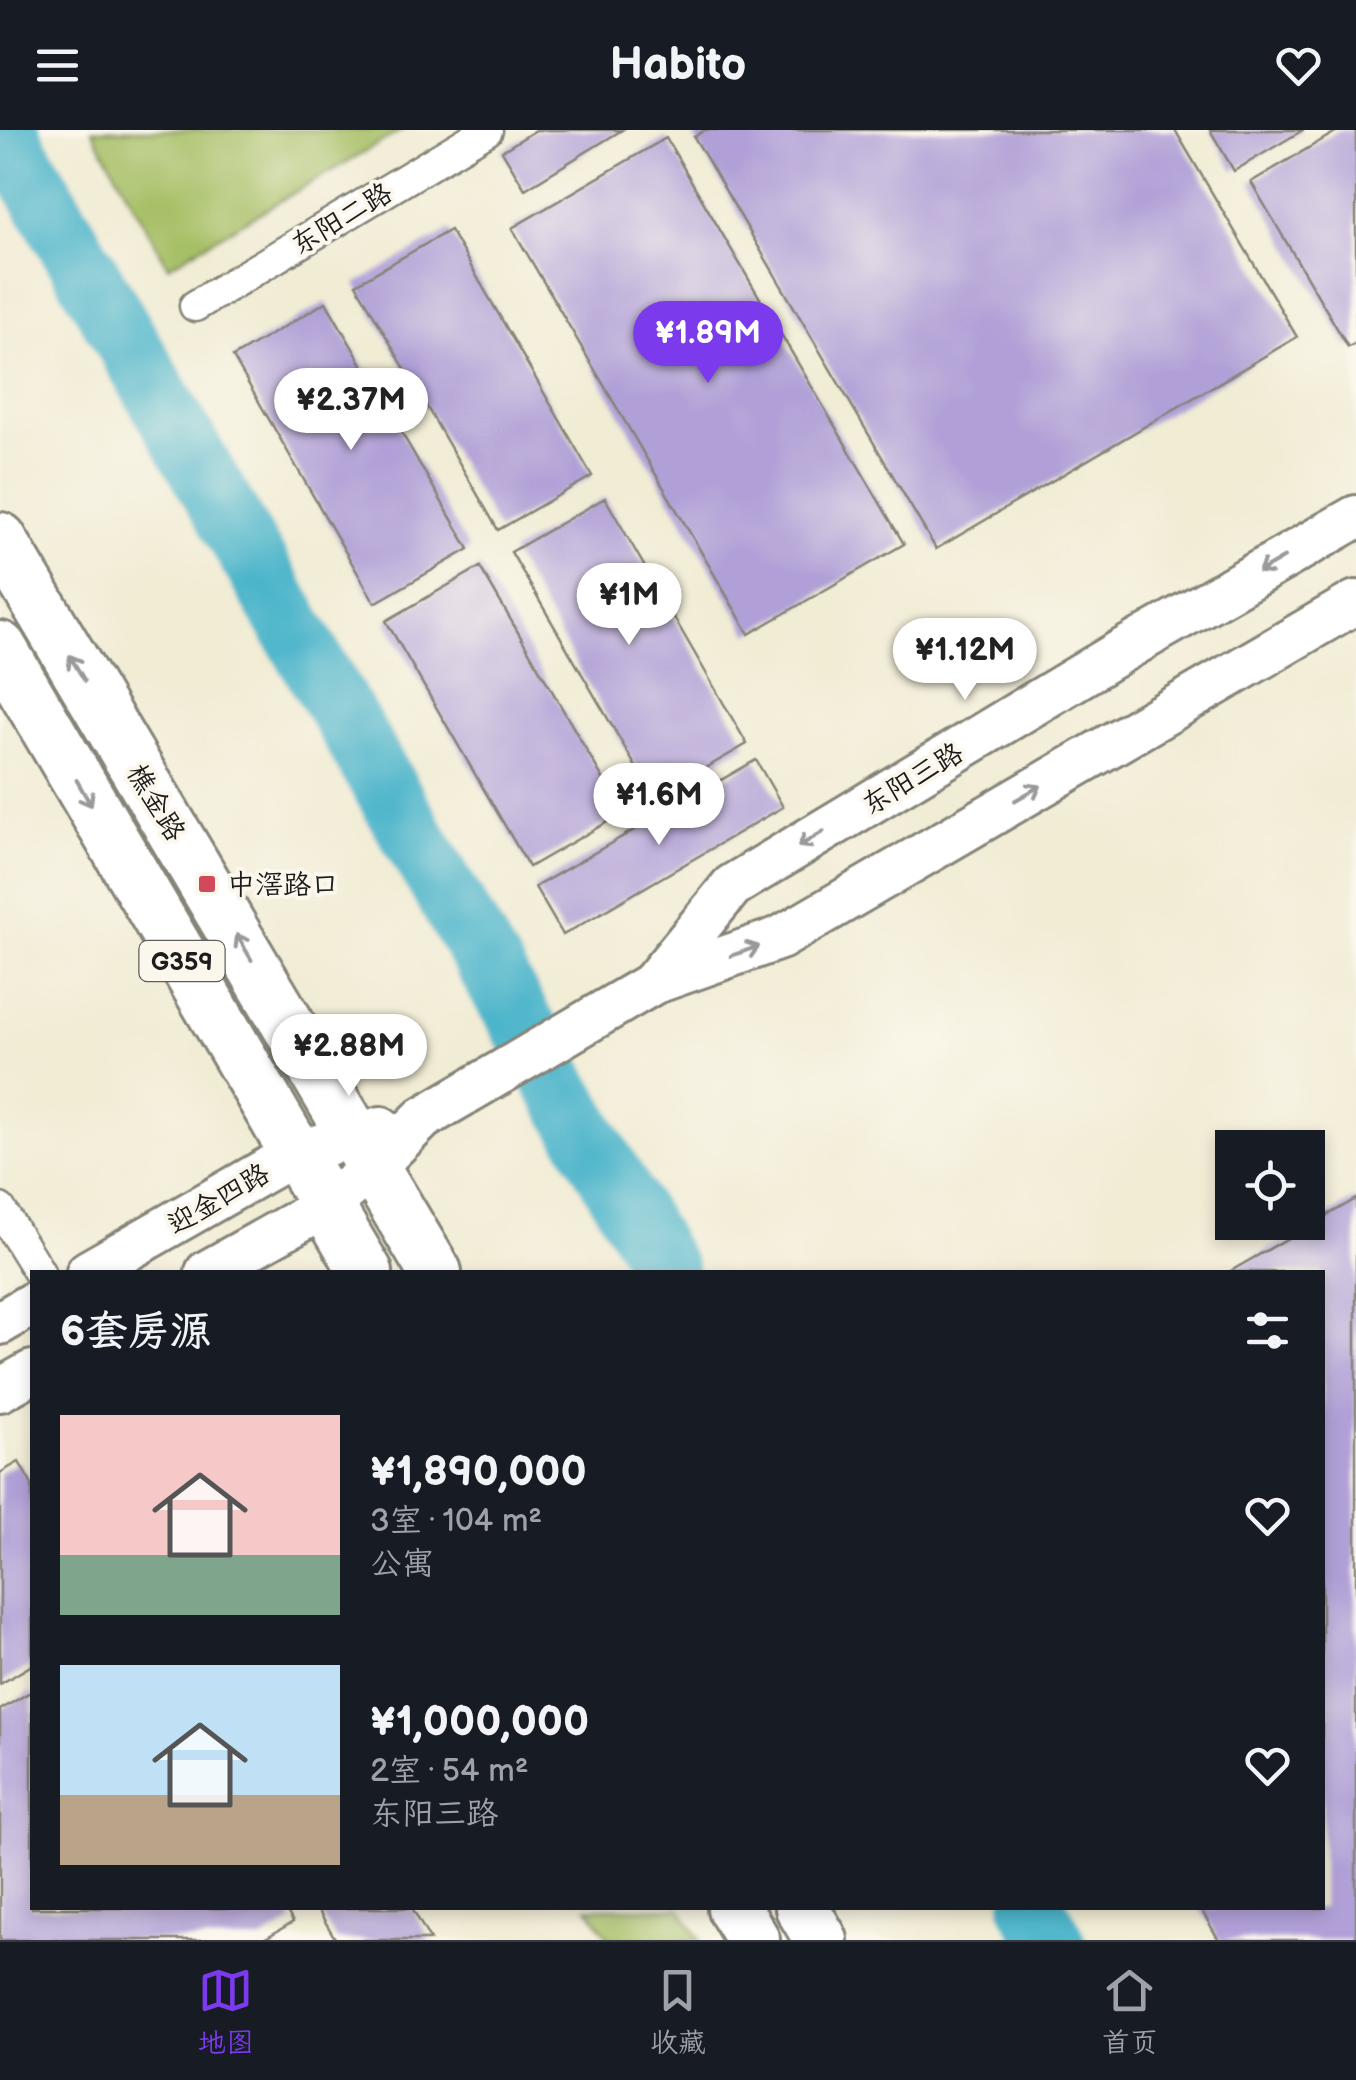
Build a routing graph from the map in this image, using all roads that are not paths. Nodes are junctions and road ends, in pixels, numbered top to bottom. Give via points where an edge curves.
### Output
1 (487, 130) edge
2 (195, 306) dead end
3 (1356, 517) edge
4 (0, 539) edge
5 (1356, 602) edge
6 (0, 648) edge
7 (652, 983) junction
8 (364, 1151) junction
9 (296, 1152) junction
10 (327, 1205) junction
11 (0, 1209) edge
12 (38, 1270) edge
13 (91, 1270) edge
14 (212, 1270) edge
15 (365, 1270) edge
16 (434, 1270) edge
17 (30, 1305) edge
18 (0, 1323) edge
19 (30, 1373) edge
20 (0, 1390) edge
21 (735, 1910) edge
22 (803, 1910) edge
23 (753, 1940) edge
24 (821, 1940) edge

1 - 2 street, 东阳二路
3 -> 7 street, 东阳三路 via 732,886
8 -> 4 highway, 樵金路 / G359
7 -> 5 street, 东阳三路 via 780,938
6 -> 9 highway, 樵金路 / G359
7 - 8 street, 东阳三路
8 - 9 street, 迎金四路
8 - 10 street, 东阳三路
8 - 16 highway, 樵金路 / G359
9 - 10 highway, 樵金路 / G359
9 - 13 street, 迎金四路
10 - 14 street
10 - 15 highway, 樵金路 / G359
11 - 12 street
17 - 18 street
19 - 20 street
21 - 23 highway
22 - 24 highway

